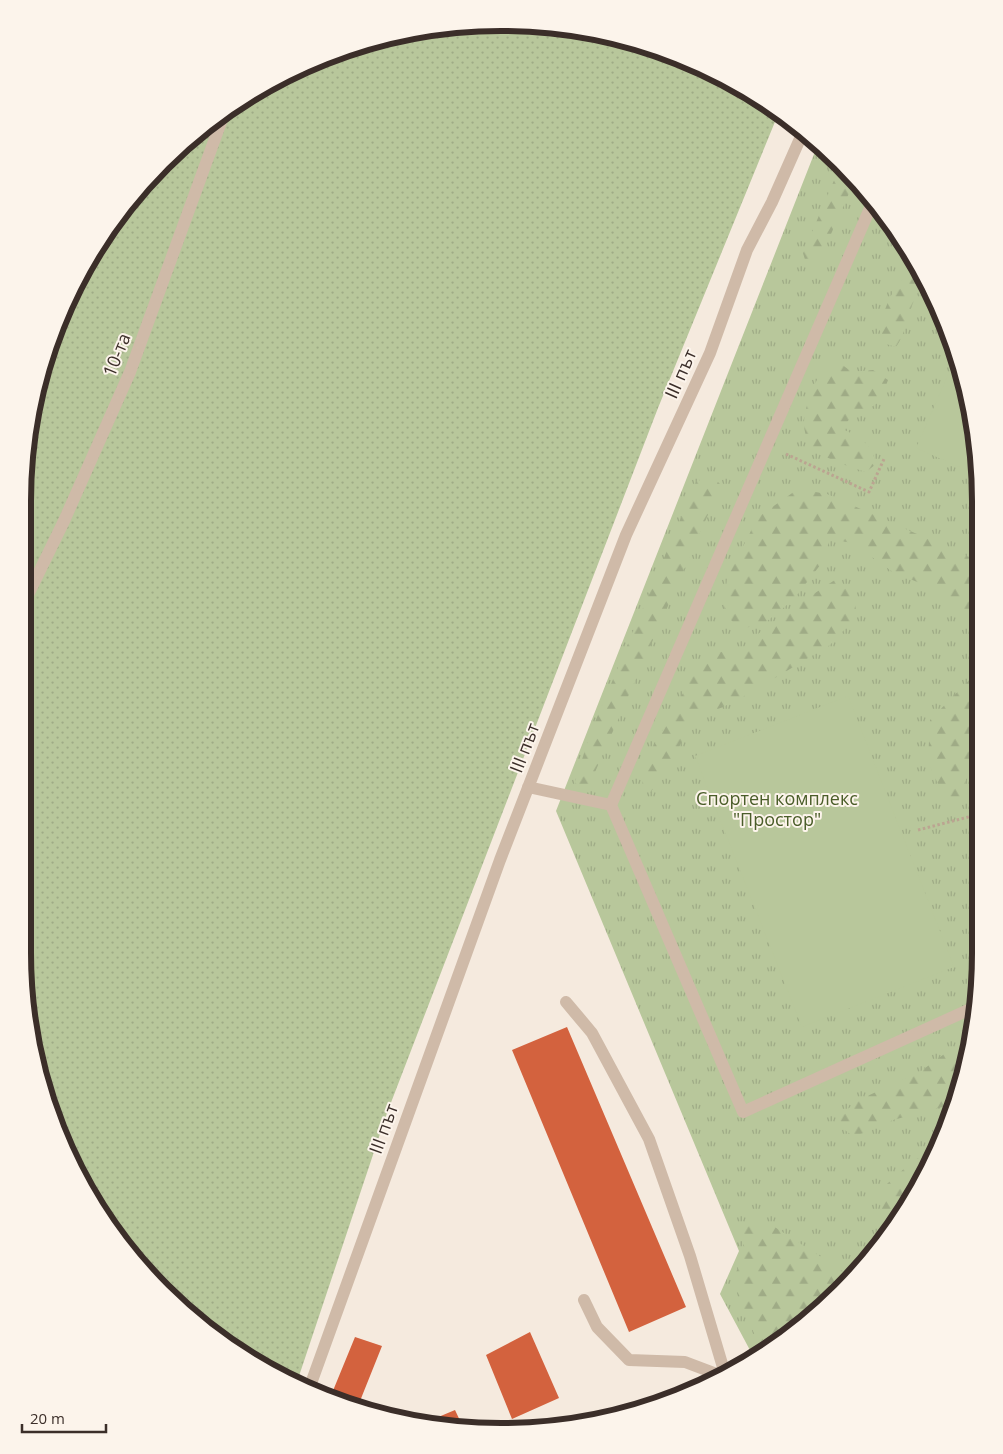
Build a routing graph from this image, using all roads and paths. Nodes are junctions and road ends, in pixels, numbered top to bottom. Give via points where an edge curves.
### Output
1 (220, 125) edge
2 (800, 138) edge
3 (870, 209) edge
4 (767, 446) junction
5 (884, 459) dead end
6 (31, 587) edge
7 (528, 787) junction
8 (611, 805) junction
9 (972, 816) edge
10 (918, 830) dead end
11 (566, 1002) dead end
12 (968, 1010) edge
13 (584, 1300) dead end
14 (723, 1367) edge
15 (712, 1372) edge
16 (311, 1382) edge

1 - 6 street, 10-та via 130,372
2 - 7 street, ІІІ път via 747,250 710,353 626,534
3 - 4 street
4 - 5 path via 869,492
4 - 8 street
7 - 8 street
7 - 16 street, ІІІ път
8 - 12 street via 743,1112
9 - 10 path
11 - 14 street via 592,1033 649,1139 690,1256
13 - 15 street via 597,1327 629,1360 686,1362

